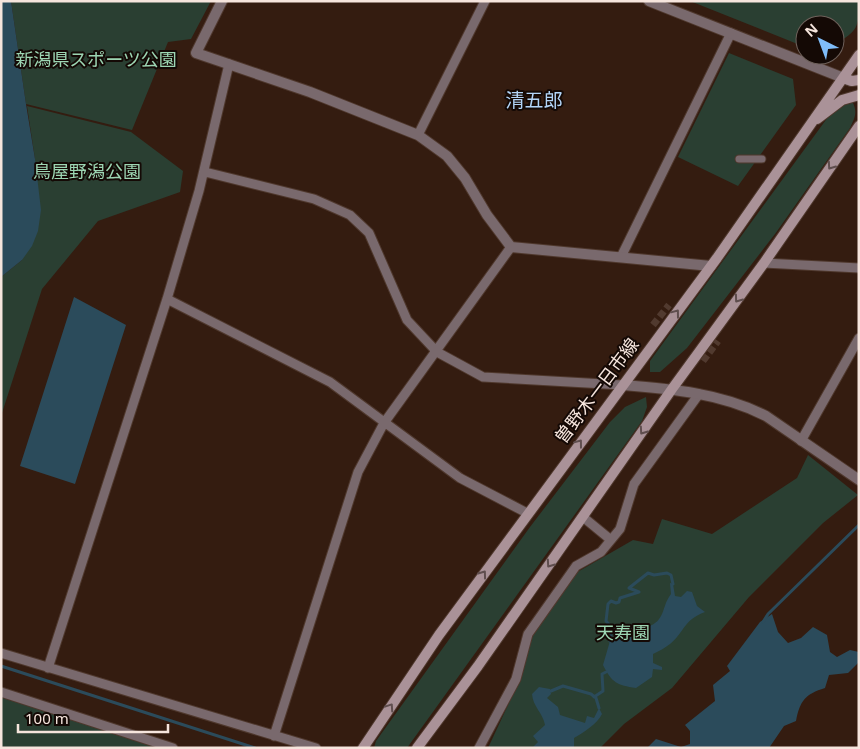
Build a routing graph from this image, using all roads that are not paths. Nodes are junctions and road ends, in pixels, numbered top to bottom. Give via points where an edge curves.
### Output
1 (222, 1) edge
2 (486, 1) edge
3 (650, 1) edge
4 (731, 33) junction
5 (859, 56) edge
6 (229, 64) junction
7 (843, 78) junction
8 (859, 80) edge
9 (859, 84) edge
10 (859, 95) edge
11 (812, 122) junction
12 (859, 126) edge
13 (418, 134) junction
14 (740, 159) dead end
15 (762, 159) dead end
16 (205, 172) junction
17 (511, 247) junction
18 (621, 257) junction
19 (764, 262) junction
20 (711, 266) junction
21 (859, 268) edge
22 (167, 299) junction
23 (859, 338) edge
24 (437, 352) junction
25 (622, 385) junction
26 (672, 389) junction
27 (699, 394) junction
28 (384, 423) junction
29 (801, 441) junction
30 (859, 480) edge
31 (527, 513) junction
32 (583, 517) junction
33 (611, 540) junction
34 (1, 653) edge
35 (48, 668) junction
36 (1, 692) edge
37 (274, 736) junction
38 (173, 748) edge
39 (316, 748) edge
40 (363, 748) edge
41 (417, 748) edge
42 (479, 748) edge

1 - 6 street via 196,53
2 - 13 street
3 - 4 street
4 - 7 street
4 - 18 street
5 - 7 main road, 曽野木一日市線
6 - 13 street
6 - 16 street
7 - 8 main road
7 - 9 street
7 - 11 main road, 曽野木一日市線
10 - 11 main road via 842,100
11 - 20 main road, 曽野木一日市線
12 -> 19 main road
13 - 17 street via 448,156
14 - 15 street
16 - 22 street
16 - 24 street via 314,198 350,215 369,233 407,320
17 - 18 street
17 - 24 street
18 - 20 street
19 - 21 street
19 -> 26 main road
25 -> 20 main road, 曽野木一日市線
22 - 28 street via 330,382
22 - 35 street
23 - 29 street
24 - 25 street via 483,377
24 - 28 street
25 - 26 street
31 -> 25 main road, 曽野木一日市線
26 - 27 street
26 -> 32 main road
27 - 29 street via 752,409
27 - 33 street via 634,484 620,529
28 - 31 street via 460,478
28 - 37 street via 358,472
29 - 30 street
40 -> 31 main road, 曽野木一日市線 via 439,634
32 - 33 street
32 -> 41 main road
33 - 42 street via 601,552 576,566 528,634 516,679
34 - 35 street
35 - 37 street
36 - 38 street
37 - 39 street

